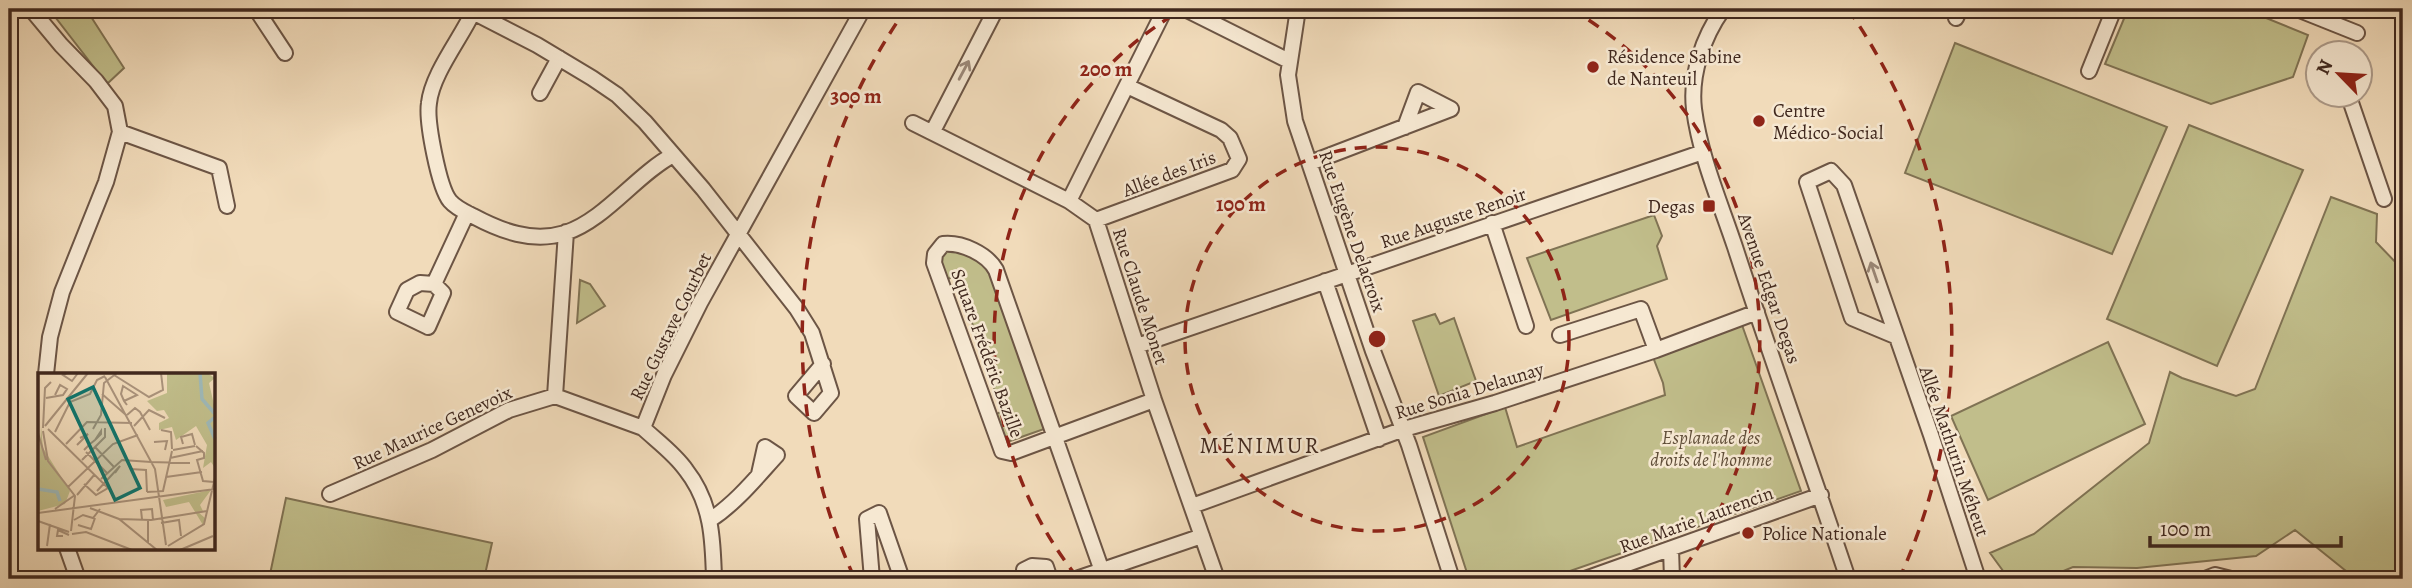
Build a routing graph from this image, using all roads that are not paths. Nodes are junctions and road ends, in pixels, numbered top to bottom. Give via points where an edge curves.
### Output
1 (31, 9) edge
2 (256, 9) edge
3 (863, 9) edge
4 (996, 9) edge
5 (1165, 9) edge
6 (1185, 9) edge
7 (1298, 9) edge
8 (1723, 9) edge
9 (2114, 9) edge
10 (2297, 9) edge
11 (475, 11) edge
12 (2357, 33) dead end
13 (285, 53) dead end
14 (559, 58) junction
15 (1289, 61) junction
16 (2089, 71) dead end
17 (1127, 86) junction
18 (540, 93) dead end
19 (2353, 108) edge
20 (914, 123) dead end
21 (1405, 127) dead end
22 (933, 131) junction
23 (120, 132) junction
24 (1703, 152) junction
25 (673, 155) junction
26 (1310, 163) junction
27 (2384, 199) dead end
28 (1069, 201) junction
29 (227, 206) dead end
30 (467, 213) junction
31 (1096, 220) junction
32 (1492, 223) junction
33 (566, 232) junction
34 (737, 234) junction
35 (1347, 274) junction
36 (1325, 281) junction
37 (434, 284) dead end
38 (1757, 312) junction
39 (1526, 326) dead end
40 (1560, 335) dead end
41 (1895, 337) junction
42 (1137, 346) junction
43 (1656, 350) junction
44 (823, 364) dead end
45 (46, 373) edge
46 (555, 397) junction
47 (1154, 400) junction
48 (643, 428) junction
49 (1404, 429) junction
50 (1054, 435) junction
51 (1379, 439) junction
52 (759, 474) dead end
53 (330, 494) dead end
54 (1821, 495) junction
55 (1192, 506) junction
56 (710, 520) junction
57 (1202, 536) junction
58 (1671, 549) junction
59 (68, 550) edge
60 (1104, 575) edge
61 (78, 579) edge
62 (713, 579) edge
63 (872, 579) edge
64 (902, 579) edge
65 (1024, 579) edge
66 (1051, 579) edge
67 (1076, 579) edge
68 (1217, 579) edge
69 (1452, 579) edge
70 (1585, 579) edge
71 (1672, 579) edge
72 (1848, 579) edge
73 (1978, 579) edge
74 (2205, 579) edge
75 (2231, 579) edge

1 - 23 street via 115,106
2 - 13 street
3 - 34 street, Rue Gustave Courbet
22 -> 4 street
5 - 17 street
6 - 15 street
7 - 15 street, Rue Eugène Delacroix
8 - 24 street, Avenue Edgar Degas via 1700,55 1694,82
9 - 16 street
10 - 12 street
11 - 14 street
11 - 30 street via 452,48 428,104 444,192
14 - 18 street
14 - 25 street via 617,95
15 - 26 street, Rue Eugène Delacroix via 1295,121
17 - 28 street
17 - 31 street, Allée des Iris via 1221,130 1239,159 1232,170
19 - 27 street
20 - 22 street, Rue Claude Monet
21 - 26 street
22 - 28 street, Rue Claude Monet
23 - 29 street via 219,168
23 - 45 street via 106,182 62,292
24 - 32 street, Rue Auguste Renoir
24 - 38 street, Avenue Edgar Degas
25 - 33 street
25 - 34 street
26 - 35 street, Rue Eugène Delacroix
28 - 31 street, Rue Claude Monet
30 - 33 street via 500,231 519,235
30 - 37 street
31 - 42 street, Rue Claude Monet
32 - 35 street, Rue Auguste Renoir
32 - 39 street
33 - 46 street
34 - 44 street via 813,332
34 - 48 street, Rue Gustave Courbet via 668,368
35 - 36 street, Rue Auguste Renoir
35 - 49 street, Rue Eugène Delacroix
36 - 42 street, Rue Auguste Renoir
36 - 51 street
38 - 43 street, Rue Sonia Delaunay
38 - 54 street, Avenue Edgar Degas
40 - 43 street via 1641,309
41 -> 41 street, Allée Mathurin Méheut via 1844,185 1831,171 1807,182 1852,318
41 - 73 street, Allée Mathurin Méheut
42 - 47 street, Rue Claude Monet
43 - 49 street, Rue Sonia Delaunay
46 - 48 street
46 - 53 street, Rue Maurice Genevoix via 509,410
47 - 50 street
47 - 55 street, Rue Claude Monet
48 - 56 street, Rue Gustave Courbet via 685,468
49 - 51 street, Rue Sonia Delaunay
49 - 69 street, Rue Eugène Delacroix
50 - 50 street, Square Frédéric Bazille via 996,270 990,260 967,248 943,244 934,263 1002,452 1011,453
50 - 60 street
51 - 55 street, Rue Sonia Delaunay
52 - 56 street via 726,510
54 - 58 street, Rue Marie Laurencin
54 - 72 street, Avenue Edgar Degas
55 - 57 street, Rue Claude Monet
56 - 62 street, Rue Gustave Courbet
57 - 60 street
57 - 68 street, Rue Claude Monet
58 - 70 street, Rue Marie Laurencin
58 - 71 street
59 - 61 street
60 - 67 street
63 - 64 street via 867,519 879,513
65 - 66 street via 1024,570 1032,566 1046,567
74 - 75 street via 2216,575

